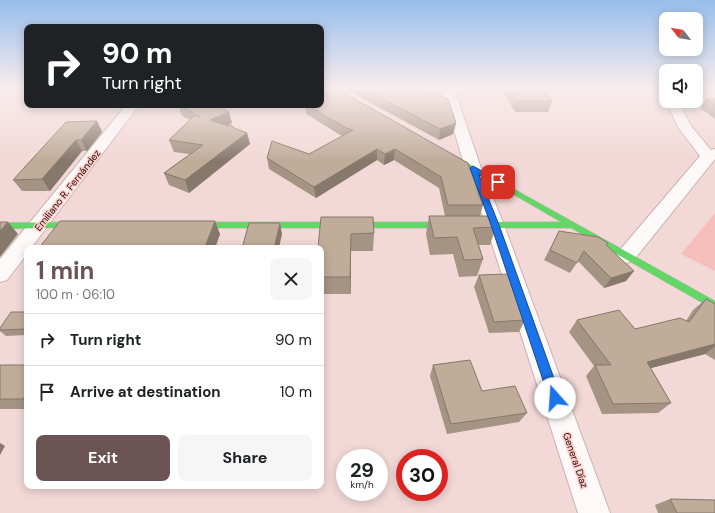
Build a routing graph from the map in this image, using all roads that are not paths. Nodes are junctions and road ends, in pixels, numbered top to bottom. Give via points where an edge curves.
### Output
1 (127, 113) edge
2 (456, 113) edge
3 (678, 113) edge
4 (433, 146) edge
5 (712, 155) edge
6 (473, 168) junction
7 (39, 225) junction
8 (94, 225) edge
9 (181, 225) edge
10 (495, 225) junction
11 (571, 225) junction
12 (0, 226) edge
13 (626, 256) junction
14 (0, 274) edge
15 (715, 306) edge
16 (594, 513) edge

1 - 7 street, Emiliano R. Fernández
2 - 6 street, General Díaz
3 - 5 street via 685,127
4 - 6 street
5 - 13 street
6 - 10 street, General Díaz
6 - 11 street
7 - 8 street
7 - 12 street
7 - 14 street, Emiliano R. Fernández
9 - 10 street
10 - 11 street
10 - 16 street, General Díaz
11 - 13 street
13 - 15 street

